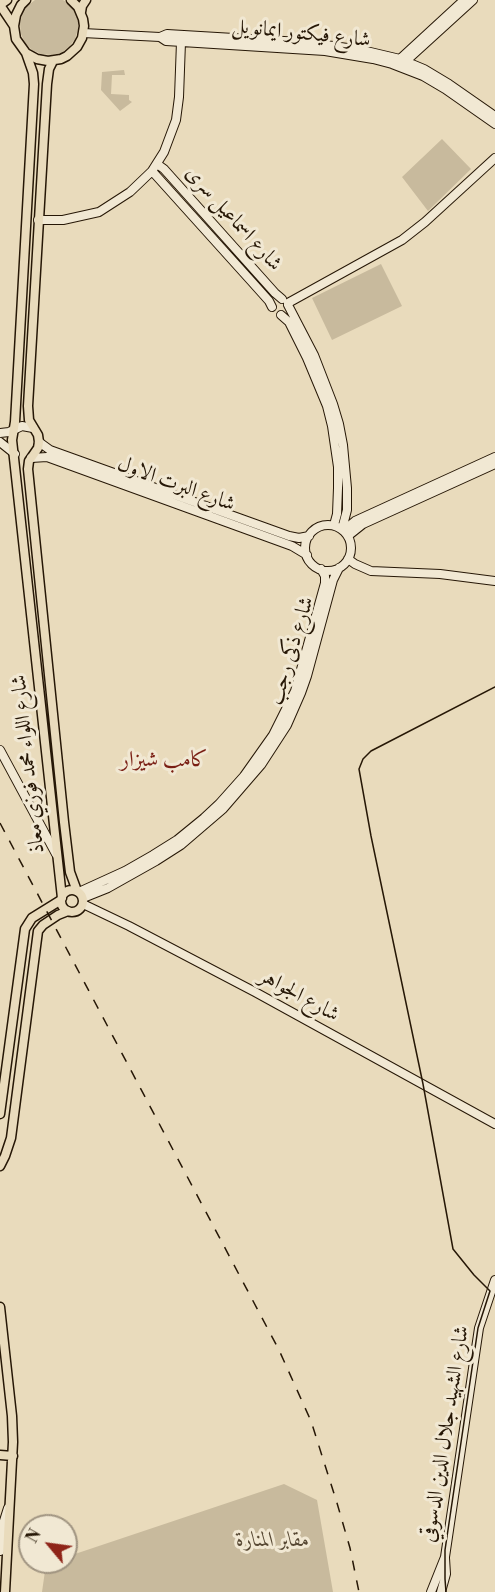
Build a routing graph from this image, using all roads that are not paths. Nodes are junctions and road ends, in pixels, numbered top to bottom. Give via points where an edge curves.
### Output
1 (7, 0) edge
2 (24, 0) edge
3 (71, 0) edge
4 (86, 0) edge
5 (464, 0) edge
6 (473, 0) edge
7 (0, 5) edge
8 (81, 12) junction
9 (14, 26) junction
10 (83, 33) junction
11 (160, 37) junction
12 (181, 42) junction
13 (26, 53) junction
14 (403, 60) junction
15 (53, 61) junction
16 (413, 68) junction
17 (34, 84) junction
18 (47, 84) junction
19 (495, 116) edge
20 (495, 124) edge
21 (495, 158) edge
22 (155, 168) junction
23 (186, 194) junction
24 (179, 200) junction
25 (38, 220) junction
26 (286, 302) junction
27 (272, 307) junction
28 (281, 315) junction
29 (300, 335) junction
30 (16, 405) junction
31 (28, 406) junction
32 (33, 428) junction
33 (15, 429) junction
34 (0, 433) edge
35 (0, 442) edge
36 (39, 442) junction
37 (15, 454) junction
38 (495, 456) edge
39 (31, 458) junction
40 (495, 464) edge
41 (80, 465) junction
42 (218, 515) junction
43 (342, 530) junction
44 (309, 536) junction
45 (307, 555) junction
46 (348, 559) junction
47 (339, 568) junction
48 (321, 569) junction
49 (495, 581) edge
50 (0, 750) edge
51 (189, 835) junction
52 (56, 854) junction
53 (80, 897) junction
54 (62, 899) junction
55 (69, 911) junction
56 (0, 1114) edge
57 (495, 1124) edge
58 (5, 1144) edge
59 (0, 1166) edge
60 (495, 1280) edge
61 (0, 1307) edge
62 (0, 1455) edge
63 (13, 1456) junction
64 (11, 1502) junction
65 (0, 1551) edge
66 (445, 1557) junction
67 (5, 1592) edge
68 (431, 1592) edge
69 (441, 1592) edge

1 - 7 main road
2 - 9 main road
3 - 8 main road
4 - 8 main road
5 - 14 main road
6 - 14 main road
7 - 9 main road, شارع اللواء محمد فوزي معاذ
8 - 10 main road
9 - 13 main road, شارع اللواء محمد فوزي معاذ via 16,39
10 - 11 main road, شارع فيكتور ايمانويل
10 - 15 main road via 73,51
11 - 12 main road, شارع فيكتور ايمانويل
11 - 14 main road, شارع فيكتور ايمانويل via 166,34 311,43
12 - 16 main road, شارع فيكتور ايمانويل via 325,51
12 - 22 main road, شارع اسماعيل سرى via 176,120
13 - 15 main road
13 - 17 main road, شارع اللواء محمد فوزي معاذ
14 - 16 main road, شارع فيكتور ايمانويل
15 - 18 main road
16 - 19 main road, شارع فيكتور ايمانويل via 444,80
16 - 20 main road, شارع فيكتور ايمانويل
17 - 18 main road via 40,79
17 - 30 main road, شارع اللواء محمد فوزي معاذ
18 - 25 main road
21 - 26 main road via 402,240
22 - 23 main road, شارع اسماعيل سرى via 163,168
22 - 24 main road, شارع اسماعيل سرى
22 - 25 main road, شارع اسماعيل سرى via 130,192 99,212 63,220
23 - 24 main road
23 - 26 main road, شارع اسماعيل سرى
24 - 27 main road, شارع اسماعيل سرى
25 - 31 main road
26 - 27 main road via 275,301
26 - 28 main road via 286,312
26 - 29 main road, شارع اسماعيل سرى
27 - 28 main road
28 - 29 main road, شارع اسماعيل سرى
29 - 43 main road, شارع اسماعيل سرى via 339,424 347,510
30 - 31 main road via 20,410
30 - 33 main road, شارع اللواء محمد فوزي معاذ
31 - 32 main road
32 - 33 main road via 26,425
32 - 36 main road
33 - 34 main road
33 - 37 main road, شارع اللواء محمد فوزي معاذ
35 - 37 main road
36 - 39 main road, شارع اللواء محمد فوزي معاذ
36 - 41 main road, شارع البرت الاول
37 - 52 main road, شارع اللواء محمد فوزي معاذ
38 - 43 main road
39 - 41 main road, شارع البرت الاول
39 - 53 main road, شارع اللواء محمد فوزي معاذ via 28,469 64,822 70,872
40 - 43 main road via 355,529
41 - 42 main road, شارع البرت الاول
42 - 44 main road, شارع البرت الاول via 294,538
42 - 45 main road, شارع البرت الاول
43 - 44 main road via 322,525
43 - 46 main road via 351,548
44 - 45 main road
45 - 48 main road
46 - 47 main road
46 - 49 main road via 371,570
47 - 48 main road
47 - 51 main road, شارع ذكى رجب via 307,676 286,725 249,780 223,808
48 - 51 main road, شارع ذكى رجب via 325,583 300,674 285,712 244,776
50 - 52 main road
51 - 53 main road, شارع ذكى رجب
52 - 54 main road, شارع اللواء محمد فوزي معاذ
53 - 54 main road via 68,891
53 - 55 main road via 78,910
53 - 57 main road, شارع الجواهر
54 - 55 main road via 63,907
54 - 56 main road via 32,918 25,929
55 - 58 main road via 43,925 37,934 18,1091
58 - 59 main road
60 - 66 main road, شارع الشهيد جلال الدين الدسوقي via 479,1328
61 - 63 main road
62 - 63 main road
63 - 64 main road
64 - 65 main road
64 - 67 main road
66 - 68 main road, شارع الشهيد جلال الدين الدسوقي
66 - 69 main road, شارع الشهيد جلال الدين الدسوقي

